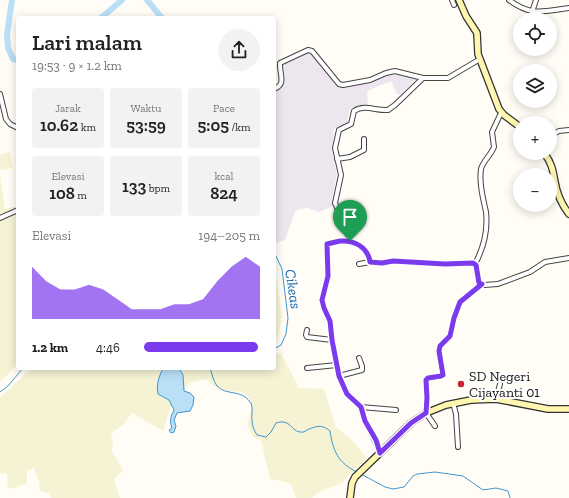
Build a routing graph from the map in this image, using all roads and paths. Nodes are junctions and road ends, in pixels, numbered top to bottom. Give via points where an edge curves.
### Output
1 (459, 0) edge
2 (509, 0) edge
3 (536, 0) edge
4 (569, 8) edge
5 (532, 12) joint
6 (544, 12) edge
7 (480, 59) junction
8 (423, 78) junction
9 (276, 88) edge
10 (0, 94) edge
11 (501, 113) junction
12 (513, 122) edge
13 (16, 127) edge
14 (569, 130) edge
15 (557, 132) edge
16 (364, 139) dead end
17 (337, 159) junction
18 (549, 160) edge
19 (16, 211) edge
20 (569, 214) edge
21 (0, 218) edge
22 (350, 241) junction
23 (569, 258) edge
24 (370, 262) junction
25 (359, 264) dead end
26 (475, 264) junction
27 (482, 284) junction
28 (307, 330) dead end
29 (332, 340) junction
30 (359, 358) dead end
31 (337, 366) junction
32 (307, 368) dead end
33 (339, 376) junction
34 (500, 384) dead end
35 (496, 399) junction
36 (453, 403) junction
37 (361, 407) junction
38 (569, 409) edge
39 (396, 410) dead end
40 (426, 413) junction
41 (435, 426) dead end
42 (458, 447) dead end
43 (380, 453) junction
44 (350, 498) edge

1 - 7 main road via 477,33
2 - 5 street
3 - 5 street
4 - 6 street
7 - 8 street via 448,78
7 - 11 main road
8 - 9 street via 395,71 370,80 343,85 339,84 312,51 308,50 280,63 281,83
8 - 17 street via 388,110 369,107 355,110 351,124 339,130 335,148
10 - 13 street via 6,119
11 - 12 main road
11 - 26 street via 492,132 494,147 481,170 486,224 482,249
14 - 15 street
16 - 17 street via 364,150
17 - 22 street via 341,175 335,205
18 - 20 main road via 559,196
19 - 21 street
22 - 24 street via 367,252
22 - 29 street via 328,243 326,246 328,276 322,300 330,321
23 - 27 street via 545,262 530,272 502,283
24 - 25 street
24 - 26 street
26 - 27 street via 479,283
27 - 40 street via 460,302 450,336 440,346 443,375 426,380
28 - 29 street via 307,337
29 - 31 street
30 - 33 street via 362,370
31 - 32 street
31 - 33 street
33 - 37 street via 347,394
34 - 35 street
35 - 36 main road
35 - 38 main road via 548,409
36 - 40 main road
36 - 42 street
37 - 39 street
37 - 43 street
40 - 41 street
40 - 43 main road via 411,423
43 - 44 main road via 355,477

